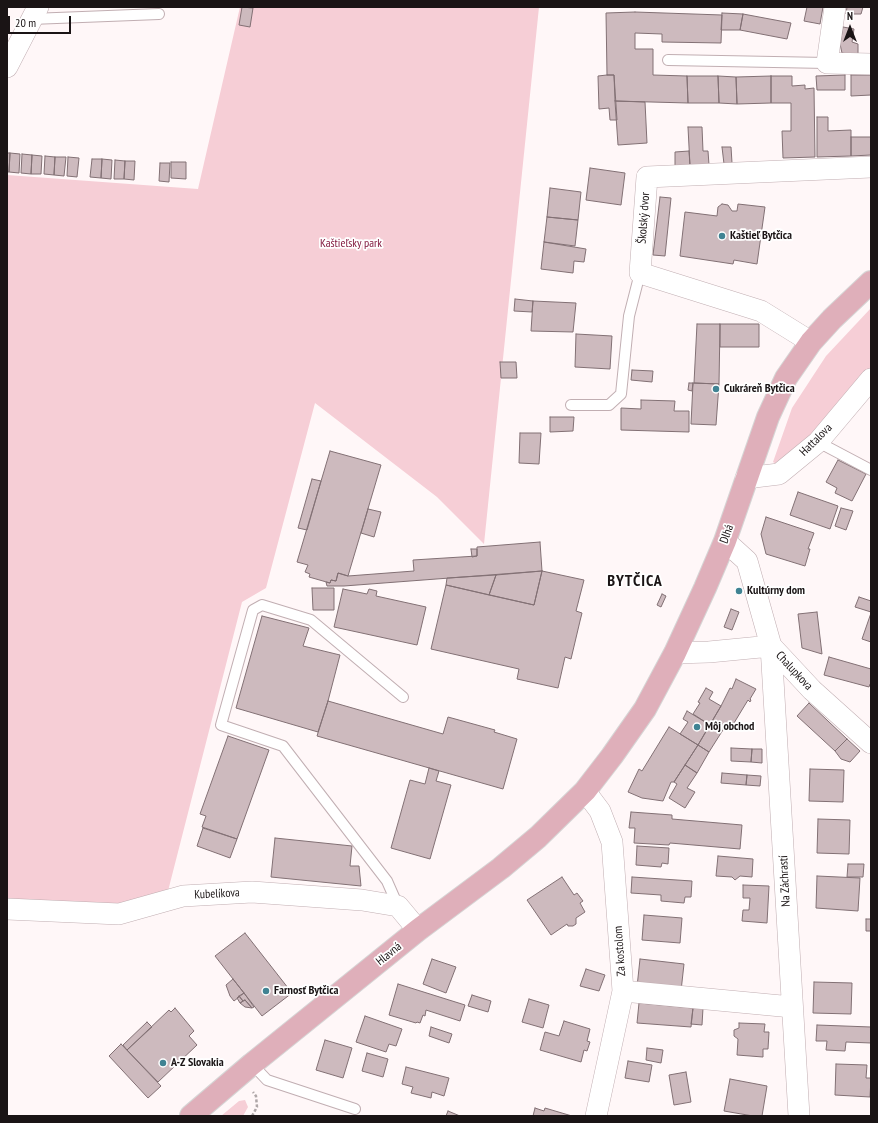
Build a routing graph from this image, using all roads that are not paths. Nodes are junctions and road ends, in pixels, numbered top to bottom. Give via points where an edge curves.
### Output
1 (835, 7) edge
2 (34, 13) edge
3 (159, 14) dead end
4 (668, 60) dead end
5 (827, 63) junction
6 (871, 64) edge
7 (7, 67) edge
8 (871, 167) edge
9 (640, 272) junction
10 (871, 282) edge
11 (811, 342) junction
12 (871, 379) edge
13 (571, 405) dead end
14 (818, 442) junction
15 (871, 470) edge
16 (746, 478) junction
17 (724, 541) junction
18 (771, 646) junction
19 (675, 653) junction
20 (403, 697) dead end
21 (871, 743) edge
22 (585, 791) junction
23 (398, 906) junction
24 (7, 909) edge
25 (418, 930) junction
26 (623, 991) junction
27 (792, 1007) junction
28 (252, 1064) junction
29 (355, 1109) dead end
30 (191, 1116) edge
31 (596, 1116) edge
32 (799, 1116) edge

1 - 5 street
2 - 3 lane
2 - 7 street
4 - 5 lane
5 - 6 street
8 - 9 street, Školský dvor via 647,177
9 - 11 street via 761,311
9 - 13 lane via 629,316 621,394 609,405
10 - 11 main road, Dlhá
11 - 16 main road, Dlhá via 786,378 768,417
12 - 14 street, Hattalova
14 - 15 lane
14 - 16 street, Hattalova via 779,474
16 - 17 main road, Dlhá
17 - 18 street, Na Záchrastí via 747,560
17 - 19 main road, Dlhá via 706,588
18 - 19 street, Chalupkova
18 - 21 street, Chalupkova via 812,690
18 - 27 street, Na Záchrastí
19 - 22 main road, Dlhá via 645,709
20 - 23 lane via 311,620 262,605 253,610 221,725 283,746 387,882
22 - 25 main road, Hlavná via 538,837 501,868
22 - 26 street, Za kostolom via 600,811 612,842
23 - 24 street, Kubelíkova via 362,900 252,892 182,896 119,914
23 - 25 street
25 - 28 main road, Hlavná
26 - 27 street
26 - 31 street, Za kostolom
27 - 32 street, Na Záchrastí
28 - 29 lane via 267,1080
28 - 30 main road, Hlavná

